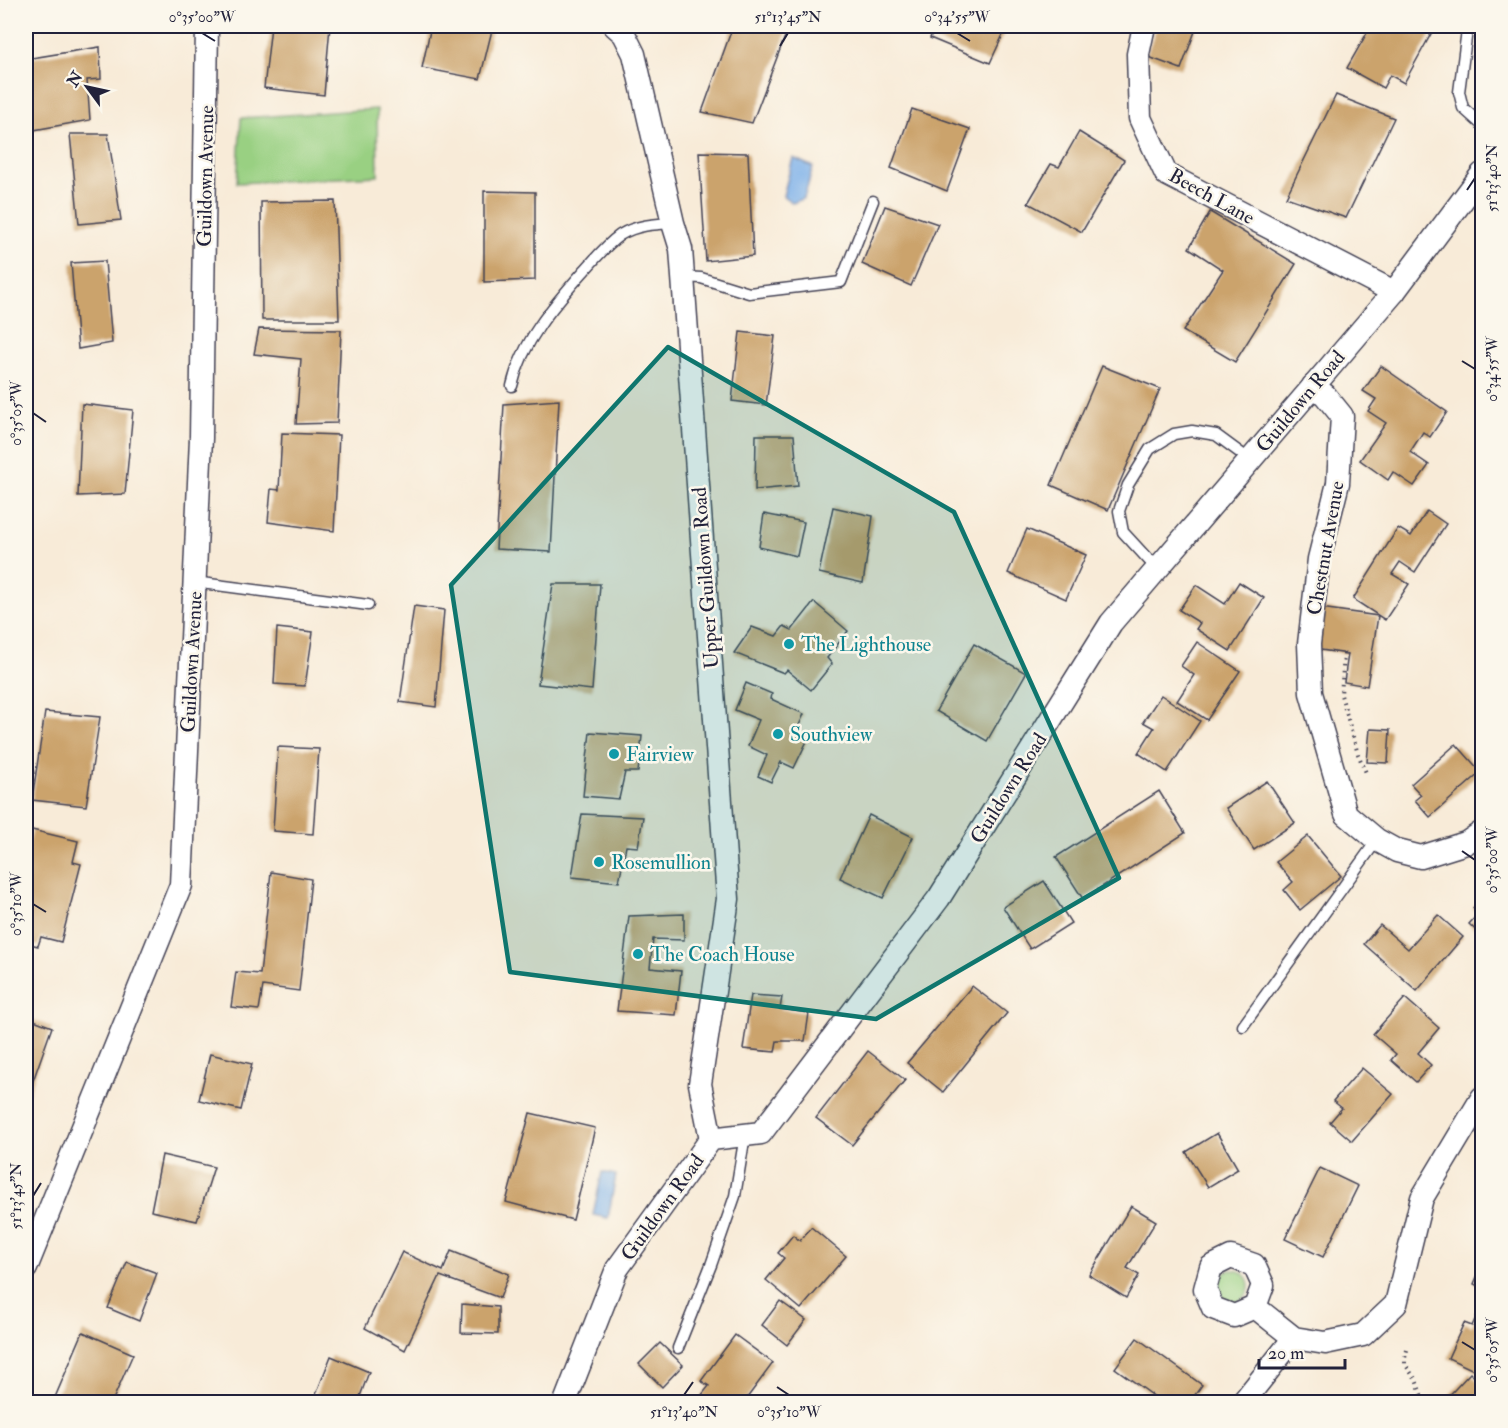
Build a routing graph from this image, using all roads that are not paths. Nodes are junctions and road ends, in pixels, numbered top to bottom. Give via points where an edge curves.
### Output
1 (207, 26) edge
2 (1144, 26) edge
3 (1465, 26) edge
4 (621, 28) edge
5 (1482, 125) edge
6 (1482, 174) edge
7 (873, 201) dead end
8 (673, 223) junction
9 (683, 277) junction
10 (1394, 292) junction
11 (512, 386) dead end
12 (1313, 386) junction
13 (1250, 460) junction
14 (1157, 569) junction
15 (194, 582) junction
16 (368, 605) dead end
17 (1482, 832) edge
18 (1377, 840) junction
19 (1243, 1026) dead end
20 (1482, 1098) edge
21 (745, 1135) junction
22 (711, 1140) junction
23 (26, 1268) edge
24 (1255, 1306) dead end
25 (1294, 1338) junction
26 (678, 1348) dead end
27 (565, 1402) edge
28 (1243, 1402) edge

1 - 15 street, Guildown Avenue via 201,438
2 - 10 street, Beech Lane via 1138,54 1140,118 1166,174
3 - 5 lane via 1459,92 1462,108
4 - 8 street, Upper Guildown Road via 634,54
6 - 10 street, Guildown Road
7 - 9 lane via 841,282 749,293 701,278
8 - 9 street, Upper Guildown Road via 681,249
8 - 11 lane via 643,225 606,246 528,345 516,367
9 - 22 street, Upper Guildown Road via 728,899 700,1084
10 - 12 street, Guildown Road
12 - 13 street, Guildown Road
12 - 18 street, Chestnut Avenue via 1342,416 1338,483 1319,559 1309,644 1311,693 1346,814
13 - 14 street, Guildown Road
13 - 14 lane via 1216,435 1192,431 1174,434 1150,449 1128,485 1119,511 1123,532
14 - 21 street, Guildown Road via 1111,623 939,898 761,1133
15 - 16 lane
15 - 23 street, Guildown Avenue via 181,885
17 - 18 street, Chestnut Avenue via 1466,843 1421,857 1397,851
18 - 19 lane
20 - 25 street via 1422,1198 1396,1304 1363,1335 1325,1343
21 - 22 street, Guildown Road
21 - 26 lane via 735,1196
22 - 27 street, Guildown Road via 617,1269
24 - 25 street
25 - 28 street

